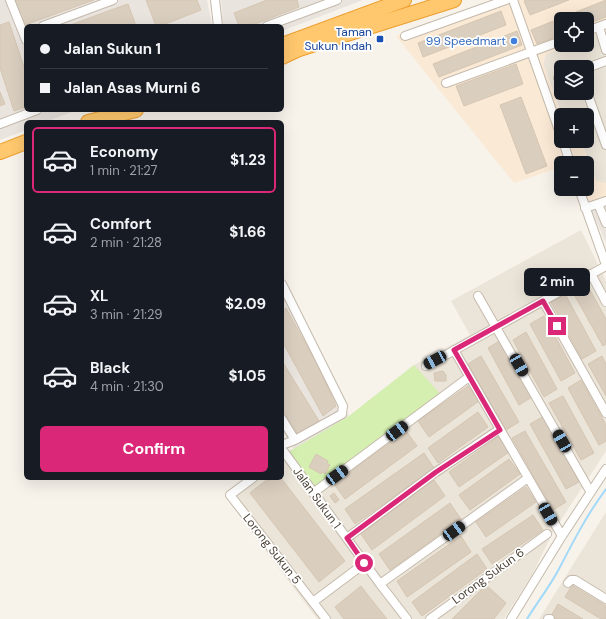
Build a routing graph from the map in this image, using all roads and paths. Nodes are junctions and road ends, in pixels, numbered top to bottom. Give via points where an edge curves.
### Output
1 (10, 0) edge
2 (113, 0) edge
3 (215, 0) edge
4 (337, 0) edge
5 (404, 0) edge
6 (454, 0) edge
7 (506, 0) edge
8 (513, 0) edge
9 (421, 11) junction
10 (49, 24) edge
11 (218, 24) edge
12 (272, 24) edge
13 (602, 26) edge
14 (24, 33) edge
15 (405, 36) dead end
16 (284, 44) edge
17 (554, 44) edge
18 (606, 50) edge
19 (531, 52) junction
20 (284, 56) edge
21 (606, 61) edge
22 (594, 65) edge
23 (446, 83) dead end
24 (590, 100) edge
25 (32, 112) edge
26 (112, 112) edge
27 (128, 112) edge
28 (554, 116) edge
29 (94, 120) edge
30 (96, 120) edge
31 (0, 124) edge
32 (24, 143) edge
33 (606, 145) edge
34 (0, 152) edge
35 (581, 196) edge
36 (602, 203) edge
37 (585, 208) junction
38 (606, 223) edge
39 (606, 266) edge
40 (591, 274) junction
41 (284, 288) edge
42 (478, 296) dead end
43 (543, 301) junction
44 (606, 302) edge
45 (497, 326) junction
46 (454, 350) junction
47 (426, 366) dead end
48 (469, 377) junction
49 (606, 413) edge
50 (284, 422) edge
51 (500, 430) junction
52 (295, 440) junction
53 (284, 444) edge
54 (284, 454) edge
55 (606, 469) edge
56 (528, 478) junction
57 (250, 480) edge
58 (590, 491) junction
59 (313, 492) junction
60 (547, 534) dead end
61 (562, 536) junction
62 (347, 538) junction
63 (364, 563) junction
64 (568, 583) dead end
65 (380, 584) junction
66 (606, 599) edge
67 (313, 602) junction
68 (326, 619) edge
69 (407, 619) edge
70 (430, 619) edge
71 (511, 619) edge

1 - 14 street
2 - 10 street
3 - 11 street
4 - 12 street
5 - 9 highway via 407,6
5 - 16 highway
6 - 9 highway
7 - 15 street
8 - 19 street
9 - 20 highway via 299,49
13 - 18 street
17 - 19 street
19 - 23 street
19 - 28 street
21 - 22 street
24 - 33 street
25 - 31 street
26 - 29 highway
27 - 30 highway
32 - 34 highway
35 - 37 street
36 - 37 street
36 - 38 street
37 - 39 street
39 - 40 street
40 - 43 street
40 - 44 street
41 - 52 street via 343,406 342,414
42 - 45 street
43 - 45 street
43 - 49 street
45 - 46 street
45 - 58 street
46 - 47 street
46 - 48 street
48 - 51 street
48 - 59 street
50 - 52 street
51 - 56 street
51 - 62 street via 436,472
52 - 53 street
54 - 59 street, Jalan Sukun 1
55 - 58 street
56 - 61 street
56 - 65 street
57 - 67 street, Lorong Sukun 5 via 230,495
58 - 61 street
59 - 62 street, Jalan Sukun 1
60 - 70 street, Lorong Sukun 6
61 - 71 street
62 - 63 street, Jalan Sukun 1
63 - 65 street, Jalan Sukun 1
63 - 67 street
64 - 66 street via 575,580
65 - 69 street, Jalan Sukun 1
67 - 68 street, Lorong Sukun 5

